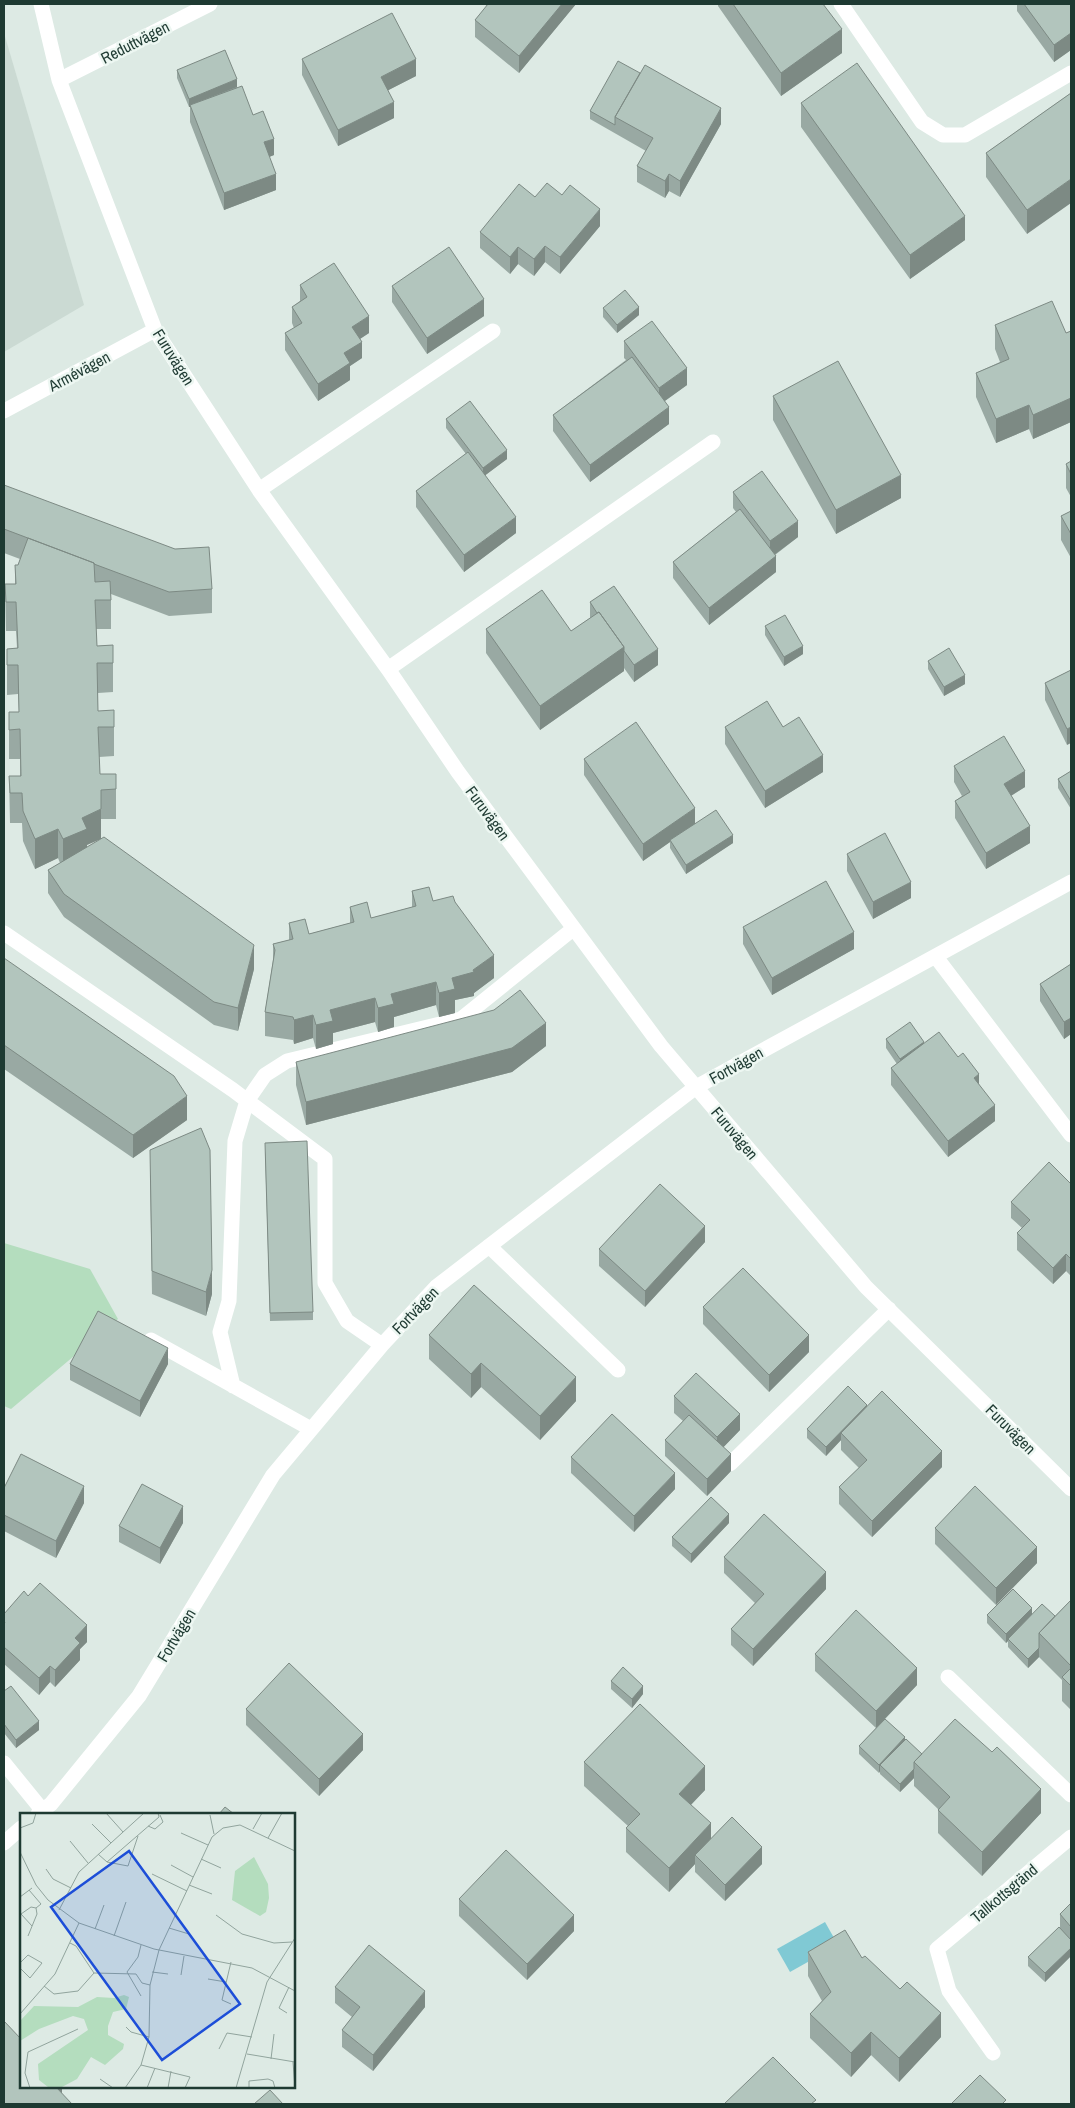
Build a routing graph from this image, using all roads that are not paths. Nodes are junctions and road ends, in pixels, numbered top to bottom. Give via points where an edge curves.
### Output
1 (41, 4) edge
2 (210, 4) edge
3 (841, 4) edge
4 (1071, 73) edge
5 (59, 80) junction
6 (155, 330) junction
7 (493, 331) dead end
8 (4, 411) edge
9 (713, 442) dead end
10 (259, 490) junction
11 (388, 669) junction
12 (1071, 882) edge
13 (573, 929) junction
14 (4, 933) edge
15 (936, 957) junction
16 (696, 1087) junction
17 (247, 1101) junction
18 (1071, 1135) edge
19 (489, 1246) junction
20 (889, 1309) junction
21 (148, 1339) edge
22 (382, 1345) junction
23 (618, 1370) dead end
24 (233, 1386) junction
25 (311, 1430) junction
26 (730, 1464) edge
27 (1071, 1489) edge
28 (948, 1677) dead end
29 (4, 1763) edge
30 (1071, 1795) edge
31 (40, 1812) edge
32 (20, 1829) edge
33 (1071, 1837) edge
34 (4, 1843) edge
35 (993, 2053) dead end

1 - 5 street, Furuvägen
2 - 5 street, Reduttvägen
3 - 4 street via 922,122 943,135 966,136
5 - 6 street, Furuvägen
6 - 8 street, Armévägen
6 - 10 street, Furuvägen
7 - 10 street
9 - 11 street
10 - 11 street, Furuvägen
11 - 13 street, Furuvägen via 458,772
12 - 15 street, Fortvägen
13 - 16 street, Furuvägen via 660,1046
13 - 17 street via 461,1019 287,1061 265,1076
14 - 17 street
15 - 16 street, Fortvägen
15 - 18 street
16 - 19 street, Fortvägen
16 - 20 street, Furuvägen via 866,1287
17 - 22 street via 325,1159 325,1283 347,1320
17 - 24 street via 235,1141 229,1301 220,1332
19 - 22 street, Fortvägen via 436,1287
19 - 23 street
20 - 26 street
20 - 27 street, Furuvägen
21 - 24 street
22 - 25 street, Fortvägen
24 - 25 street
25 - 31 street, Fortvägen via 273,1475 139,1696
28 - 30 street
29 - 31 street
32 - 34 street
33 - 35 street, Tallkottsgränd via 938,1949 949,1991

